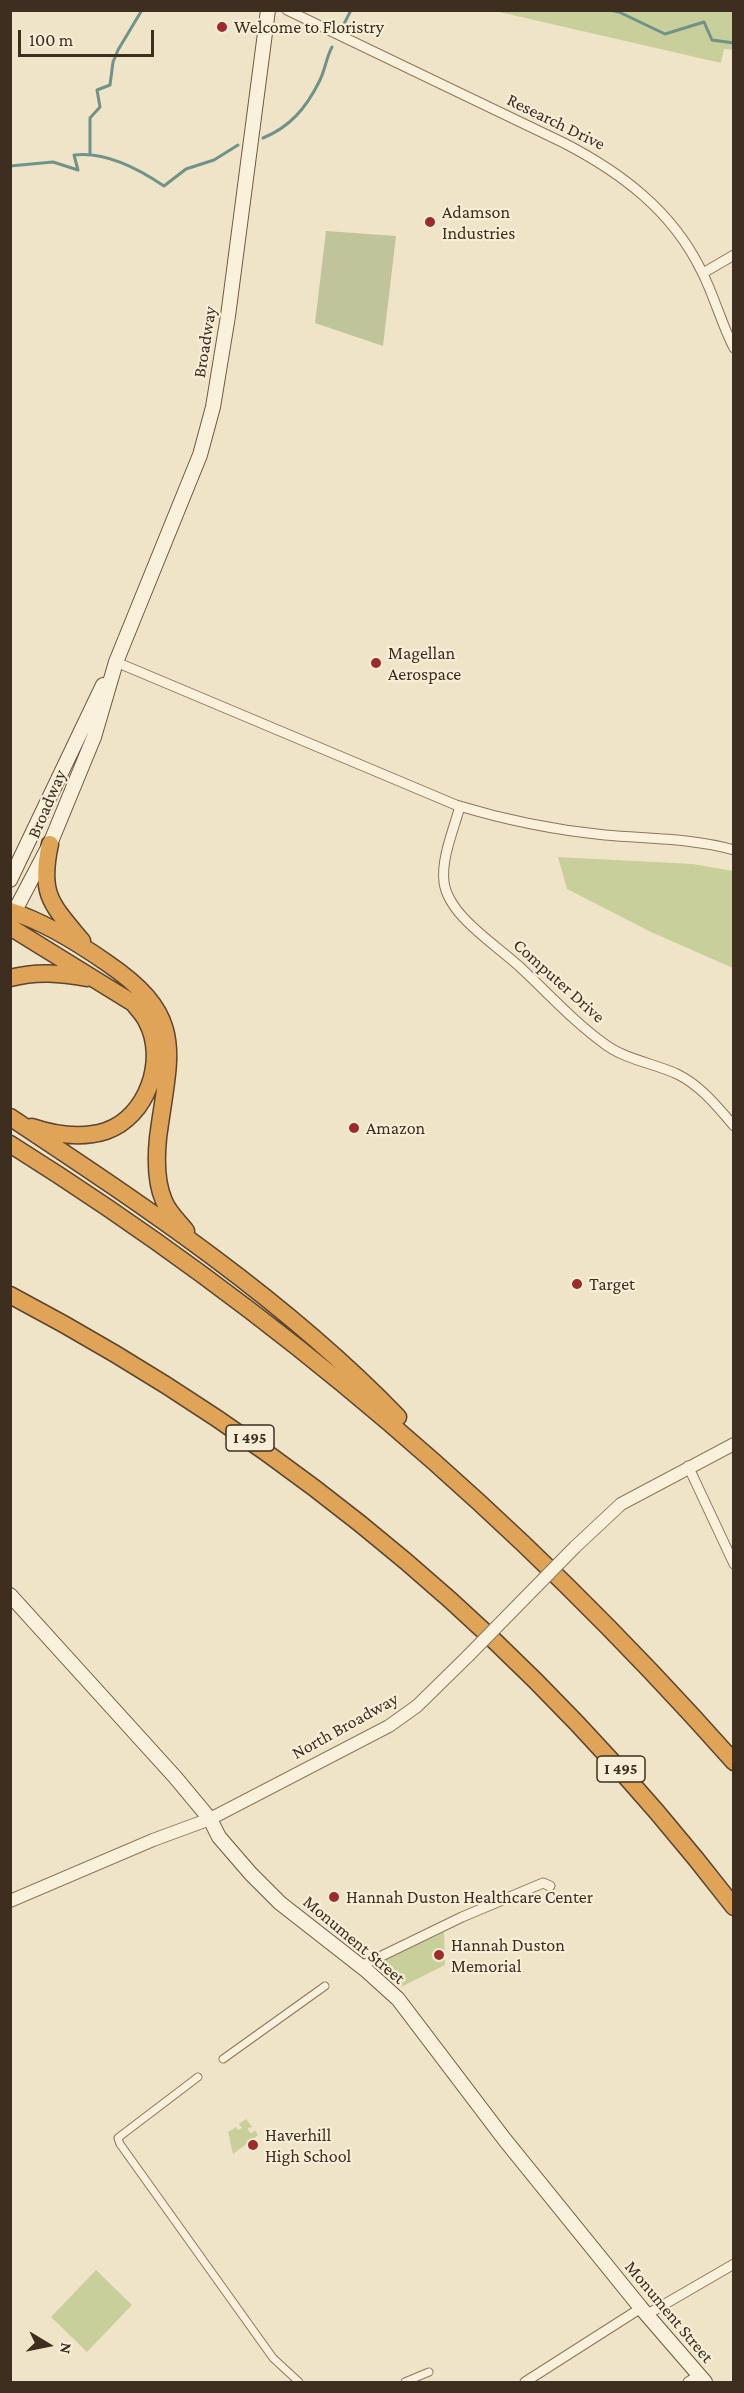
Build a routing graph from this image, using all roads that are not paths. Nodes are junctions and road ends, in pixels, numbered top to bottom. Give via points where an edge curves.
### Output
1 (268, 10) edge
2 (287, 10) edge
3 (734, 255) edge
4 (703, 273) junction
5 (734, 348) edge
6 (116, 662) junction
7 (460, 807) junction
8 (50, 844) junction
9 (734, 850) edge
10 (10, 880) edge
11 (12, 918) edge
12 (90, 951) junction
13 (10, 978) edge
14 (101, 981) junction
15 (15, 1120) edge
16 (734, 1126) edge
17 (10, 1144) edge
18 (195, 1244) junction
19 (10, 1295) edge
20 (734, 1444) edge
21 (688, 1466) junction
22 (449, 1474) junction
23 (734, 1564) edge
24 (10, 1595) edge
25 (734, 1762) edge
26 (210, 1819) junction
27 (550, 1886) dead end
28 (10, 1902) edge
29 (734, 1907) edge
30 (361, 1966) junction
31 (325, 1986) dead end
32 (223, 2059) dead end
33 (198, 2077) dead end
34 (734, 2264) edge
35 (643, 2312) junction
36 (429, 2372) dead end
37 (697, 2380) edge
38 (299, 2382) edge
39 (405, 2382) edge
40 (525, 2382) edge

1 - 6 main road, Broadway via 213,407 186,492
2 - 4 street, Research Drive via 604,164 663,214
3 - 4 street
4 - 5 street, Research Drive
6 - 7 street
6 - 8 main road, Broadway via 94,737
6 - 10 main road, Broadway via 87,714
7 - 9 street via 549,829
7 - 16 street, Computer Drive via 444,883 458,911 481,936 607,1045 630,1058 679,1075 700,1089
8 - 11 main road, Broadway
8 - 12 highway via 45,884 51,902
11 - 12 highway via 60,933
11 - 14 highway via 55,956
12 - 18 highway via 154,1002 167,1032 168,1077 156,1159 164,1201
13 - 14 highway via 61,973
14 - 15 highway via 133,1003 148,1022 155,1067 147,1094 133,1113 108,1130 90,1135 66,1136
15 - 18 highway
17 - 22 highway via 73,1183 221,1287
18 - 22 highway via 339,1357
19 - 29 highway, I 495 via 177,1390 258,1444 428,1578 601,1746
20 - 21 street, North Broadway
21 - 23 street
21 - 26 street, North Broadway, bridge via 621,1505 417,1706 390,1726
22 - 25 highway via 566,1583
24 - 26 main road, Monument Street
26 - 28 street, North Broadway
26 - 30 main road, Monument Street via 219,1838 280,1903
27 - 30 street via 543,1883 489,1905
30 - 35 main road, Monument Street via 419,2025 493,2125
31 - 32 street
33 - 38 street via 118,2139 270,2354
34 - 35 street
35 - 37 main road, Monument Street
35 - 40 street
36 - 39 street

